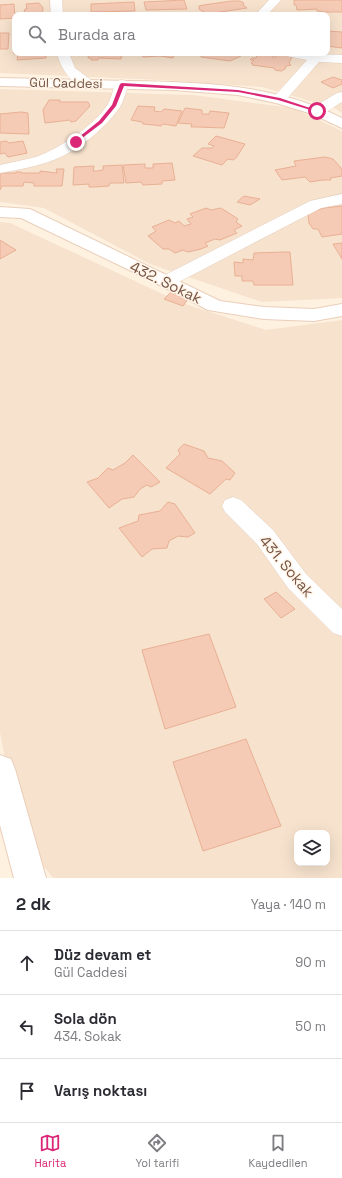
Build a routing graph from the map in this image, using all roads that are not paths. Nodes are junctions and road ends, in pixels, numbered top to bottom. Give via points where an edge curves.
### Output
1 (56, 0) edge
2 (275, 0) edge
3 (57, 12) edge
4 (264, 12) edge
5 (64, 56) edge
6 (306, 56) edge
7 (316, 58) junction
8 (342, 59) edge
9 (0, 82) edge
10 (86, 83) junction
11 (122, 84) junction
12 (342, 96) edge
13 (279, 99) junction
14 (317, 111) junction
15 (342, 124) edge
16 (0, 170) edge
17 (342, 199) edge
18 (0, 212) edge
19 (167, 282) junction
20 (342, 310) edge
21 (233, 506) dead end
22 (342, 625) edge
23 (0, 769) edge
24 (30, 878) edge

1 - 3 street
2 - 4 street
5 - 10 street via 72,74
6 - 7 street
7 - 8 street
7 - 13 street
9 - 10 main road, Gül Caddesi
10 - 11 main road, Gül Caddesi
11 - 13 main road, Gül Caddesi via 238,91
11 - 16 street via 114,106 76,142 41,160
12 - 14 street
13 - 14 main road, Gül Caddesi
14 - 15 main road, Gül Caddesi
17 - 19 street via 316,204
18 - 19 main road, 432. Sokak via 24,213
19 - 20 main road, 432. Sokak via 215,306 264,313 314,315
21 - 22 street, 431. Sokak via 265,537 297,581
23 - 24 main road

